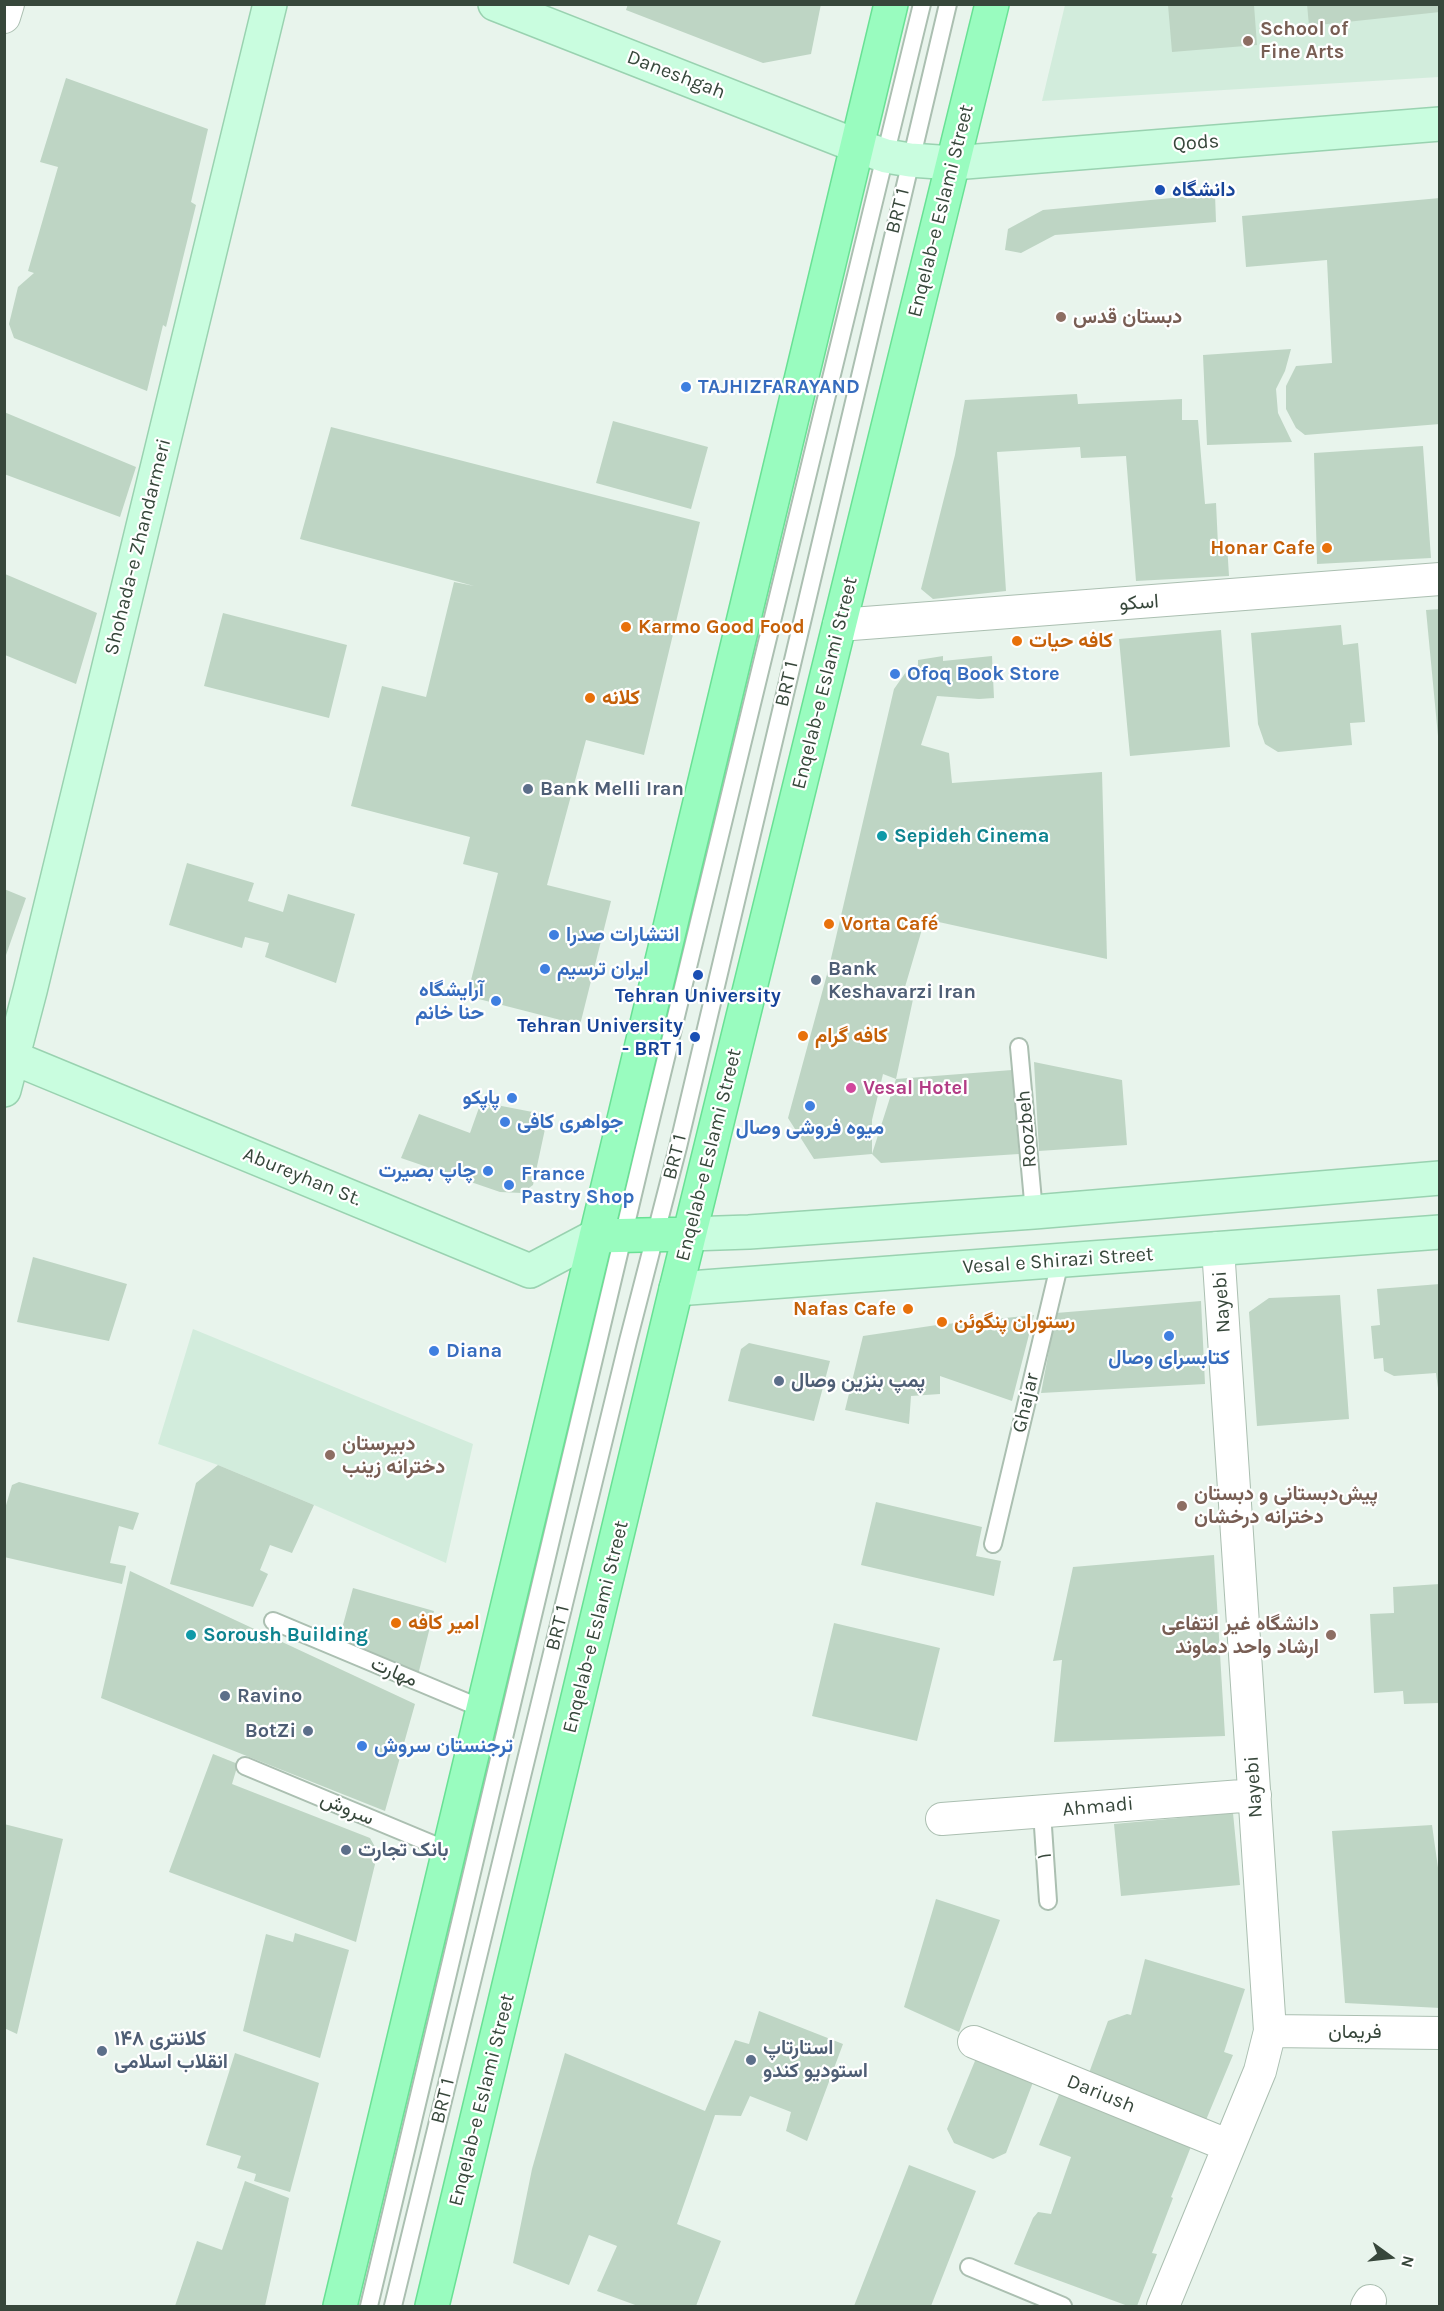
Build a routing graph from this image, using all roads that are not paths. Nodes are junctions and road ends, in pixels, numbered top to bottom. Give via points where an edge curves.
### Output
1 (8, 4) edge
2 (270, 4) edge
3 (891, 4) edge
4 (922, 4) edge
5 (948, 4) edge
6 (992, 4) edge
7 (503, 6) edge
8 (4, 17) edge
9 (1440, 124) edge
10 (884, 154) junction
11 (953, 163) junction
12 (1440, 579) edge
13 (839, 625) junction
14 (1019, 1047) dead end
15 (8, 1055) edge
16 (4, 1090) edge
17 (1440, 1178) edge
18 (1034, 1212) junction
19 (763, 1231) junction
20 (1440, 1232) edge
21 (689, 1234) junction
22 (625, 1236) junction
23 (1218, 1248) junction
24 (1060, 1262) junction
25 (751, 1284) junction
26 (676, 1289) junction
27 (993, 1544) dead end
28 (273, 1621) dead end
29 (483, 1708) junction
30 (245, 1766) dead end
31 (1255, 1795) junction
32 (1042, 1812) junction
33 (942, 1819) dead end
34 (448, 1851) junction
35 (1048, 1901) dead end
36 (1270, 2031) junction
37 (1440, 2033) edge
38 (975, 2043) dead end
39 (1227, 2145) junction
40 (969, 2267) dead end
41 (340, 2307) edge
42 (369, 2307) edge
43 (393, 2307) edge
44 (432, 2307) edge
45 (1063, 2307) edge
46 (1163, 2307) edge

1 - 8 street
2 - 15 street, Shohada-e Zhandarmeri via 36,968
3 - 10 main road
4 - 10 lane, BRT 1
5 - 10 lane, BRT 1
6 - 11 main road, Enqelab-e Eslami Street
7 - 10 street, Daneshgah
9 - 11 street, Qods
10 - 11 street, Daneshgah
10 - 22 main road
10 - 22 lane, BRT 1 via 678,1147
11 - 13 main road, Enqelab-e Eslami Street
12 - 13 street, اسکو
13 - 21 main road, Enqelab-e Eslami Street
14 - 18 lane, Roozbeh
15 - 16 street, Shohada-e Zhandarmeri
15 - 22 street, Abureyhan St. via 530,1271
17 - 18 street
18 - 19 street
19 - 21 street
19 - 25 street
20 - 23 street, Vesal e Shirazi Street
21 - 22 main road
21 - 26 main road, Enqelab-e Eslami Street
22 - 29 main road
22 - 42 lane, BRT 1
22 - 43 lane, BRT 1
23 - 24 street, Vesal e Shirazi Street
23 - 31 street, Nayebi
24 - 25 street, Vesal e Shirazi Street
24 - 27 lane, Ghajar
25 - 26 street, Vesal e Shirazi Street
26 - 44 main road, Enqelab-e Eslami Street
28 - 29 lane, مهارت
29 - 34 main road
30 - 34 lane, سروش
31 - 32 street, Ahmadi
31 - 36 street, Nayebi
32 - 33 street, Ahmadi
32 - 35 lane, ۱
34 - 41 main road
36 - 37 street, فریمان
36 - 39 street, Nayebi via 1260,2071
38 - 39 street, Dariush
39 - 46 street, Nayebi
40 - 45 lane

